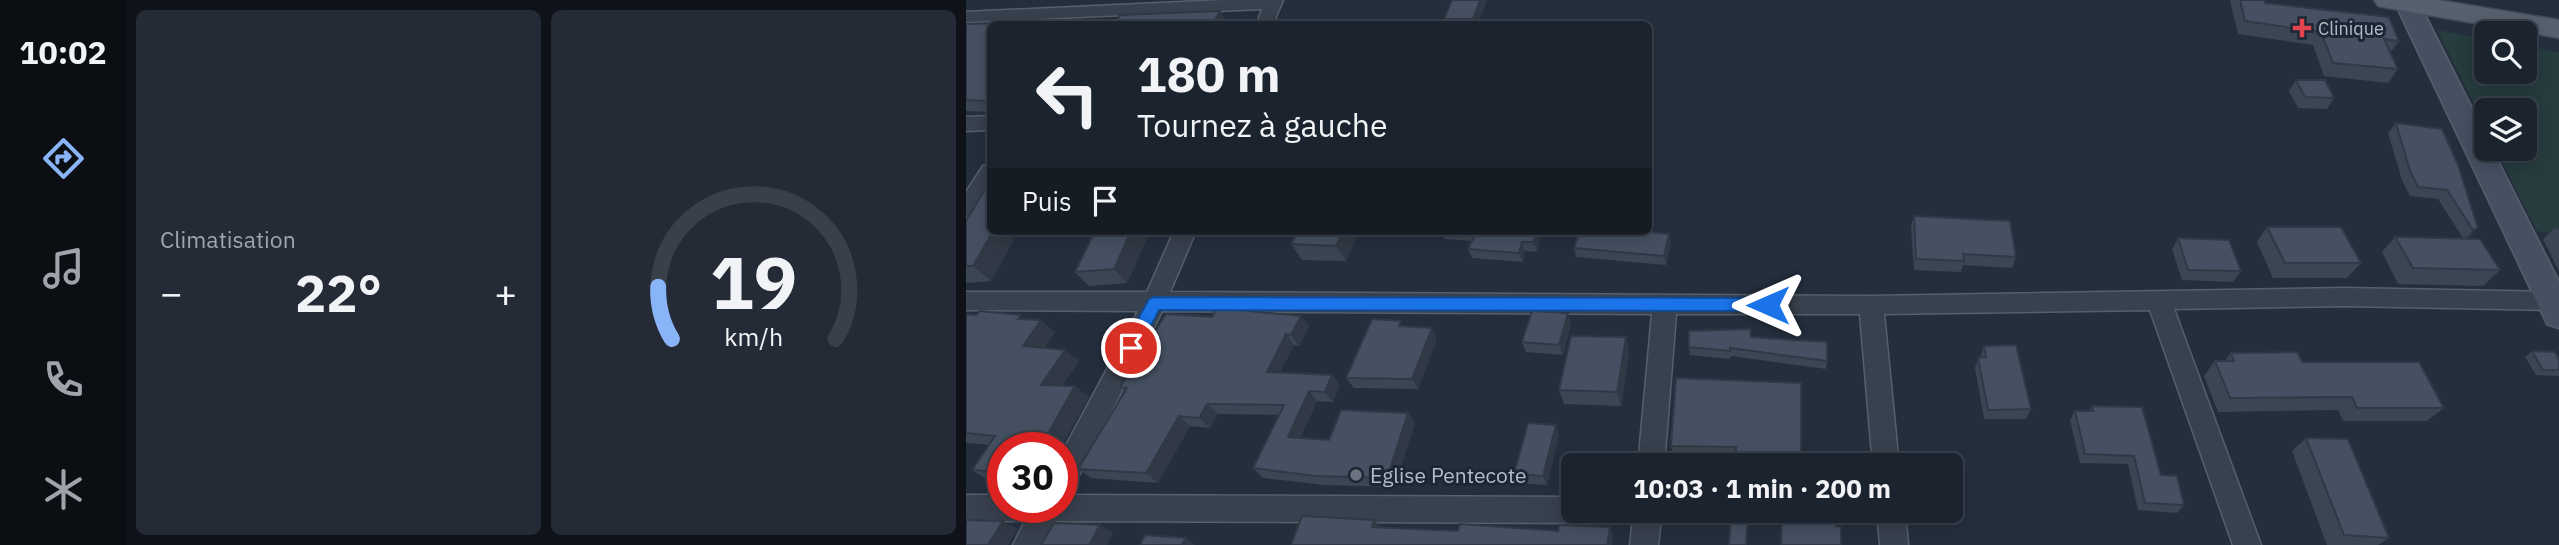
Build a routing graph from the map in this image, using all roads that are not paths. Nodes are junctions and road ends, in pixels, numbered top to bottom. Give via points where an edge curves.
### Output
1 (2398, 1) edge
2 (1273, 2) edge
3 (1086, 12) edge
4 (966, 17) edge
5 (1266, 21) edge
6 (2559, 29) edge
7 (987, 123) edge
8 (966, 124) edge
9 (987, 176) edge
10 (966, 209) edge
11 (1183, 235) edge
12 (966, 301) edge
13 (2159, 301) junction
14 (1154, 304) junction
15 (1665, 304) junction
16 (1871, 305) junction
17 (2555, 308) edge
18 (1078, 449) edge
19 (1652, 453) edge
20 (1885, 453) edge
21 (1078, 508) edge
22 (966, 509) edge
23 (987, 509) edge
24 (1561, 510) edge
25 (1039, 523) edge
26 (1647, 523) edge
27 (1892, 523) edge
28 (1027, 545) edge
29 (1644, 545) edge
30 (1894, 545) edge
31 (2247, 545) edge

1 - 6 main road
1 - 17 street
2 - 3 street
2 - 5 street
3 - 4 street
7 - 8 street
9 - 10 street
11 - 14 street
12 - 14 street
13 - 16 street
13 - 17 street via 2345,297
13 - 31 street
14 - 15 street
14 - 18 street
15 - 16 street
15 - 19 street
16 - 20 street
21 - 24 street
22 - 23 street
25 - 28 street
26 - 29 street
27 - 30 street

